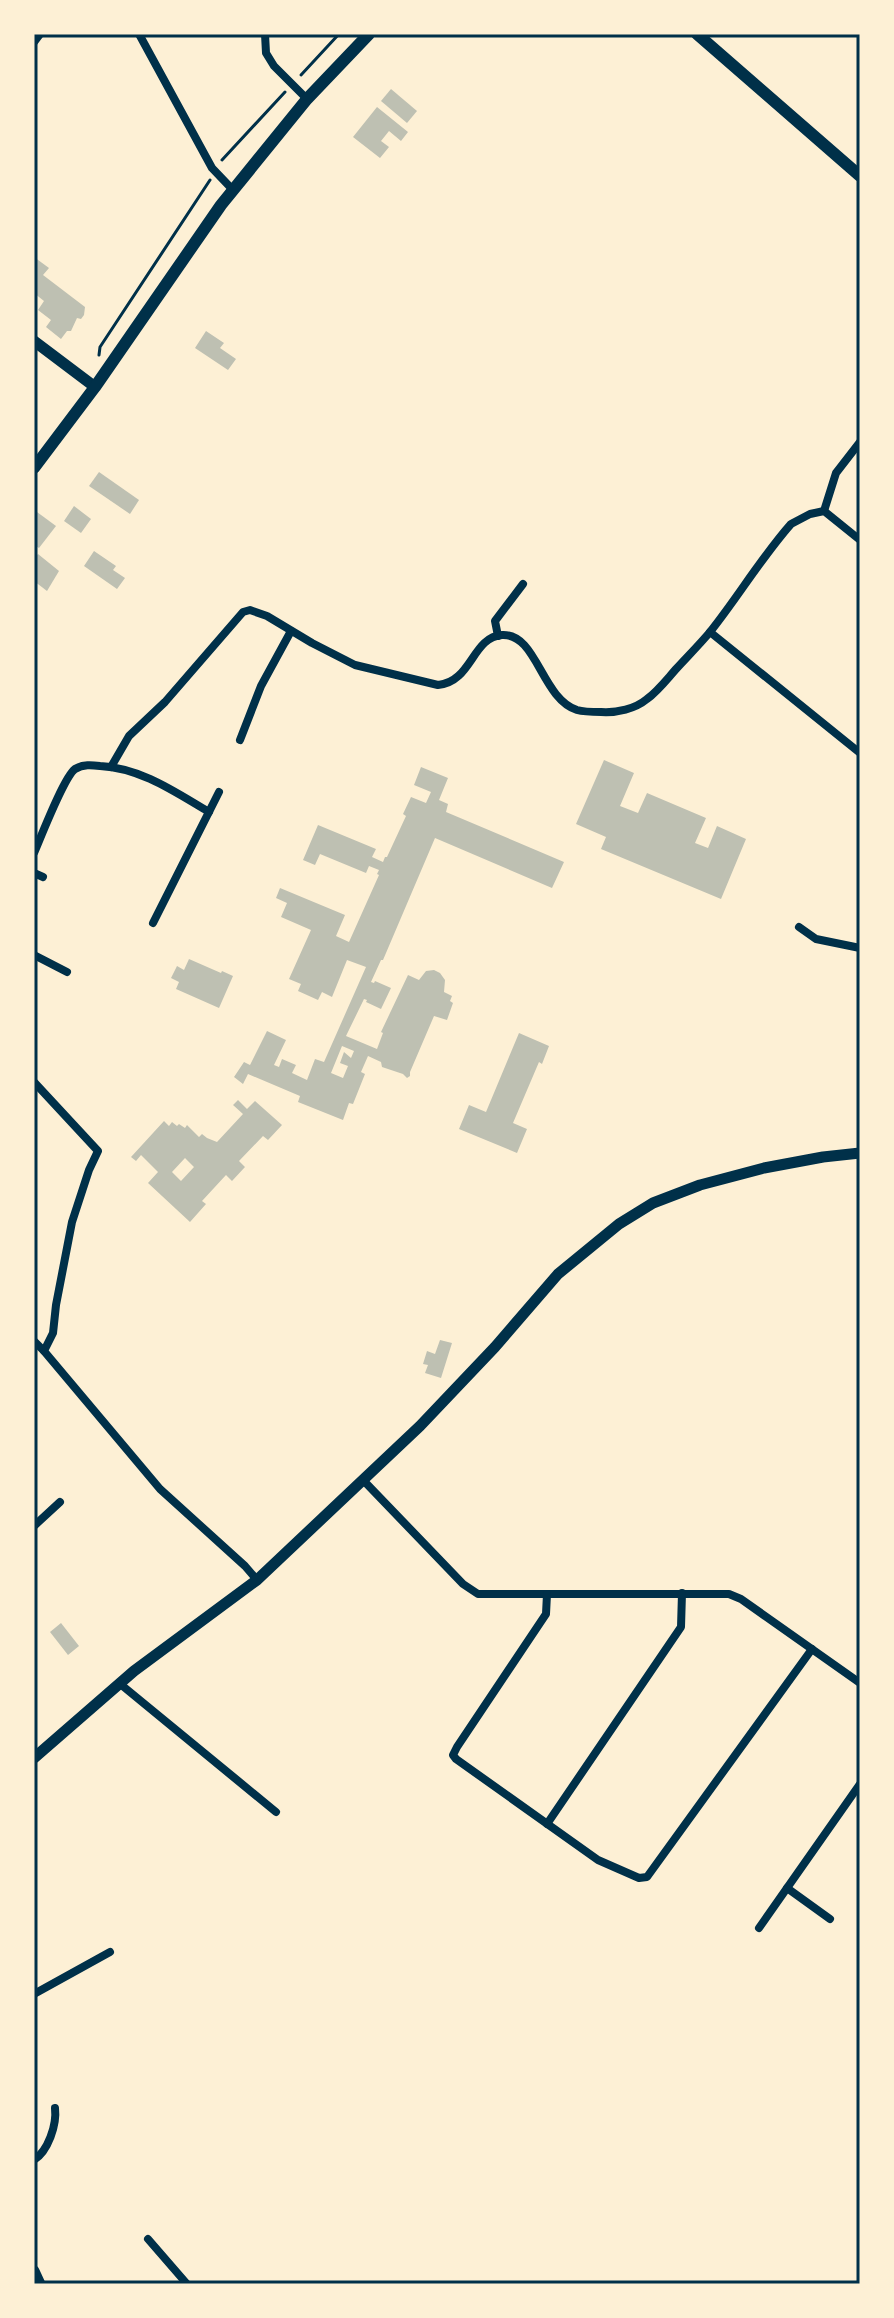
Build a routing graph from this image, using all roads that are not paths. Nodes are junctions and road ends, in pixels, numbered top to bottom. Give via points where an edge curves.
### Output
1 (40, 34) edge
2 (139, 34) edge
3 (265, 34) edge
4 (369, 34) edge
5 (697, 34) edge
6 (34, 42) edge
7 (307, 99) junction
8 (860, 176) edge
9 (233, 190) junction
10 (34, 341) edge
11 (95, 387) junction
12 (860, 442) edge
13 (34, 468) edge
14 (824, 511) junction
15 (860, 540) edge
16 (523, 584) dead end
17 (291, 631) junction
18 (710, 632) junction
19 (498, 636) junction
20 (240, 740) dead end
21 (860, 753) edge
22 (111, 767) junction
23 (219, 792) dead end
24 (209, 812) junction
25 (34, 853) edge
26 (153, 923) dead end
27 (799, 927) dead end
28 (860, 948) edge
29 (34, 955) edge
30 (67, 972) dead end
31 (34, 1082) edge
32 (860, 1153) edge
33 (34, 1341) edge
34 (44, 1351) junction
35 (363, 1480) junction
36 (60, 1502) dead end
37 (34, 1526) edge
38 (257, 1580) junction
39 (682, 1593) junction
40 (547, 1594) junction
41 (812, 1649) junction
42 (119, 1683) junction
43 (860, 1683) edge
44 (34, 1758) edge
45 (860, 1784) edge
46 (276, 1812) dead end
47 (547, 1824) junction
48 (787, 1888) junction
49 (830, 1919) dead end
50 (759, 1928) dead end
51 (110, 1952) dead end
52 (34, 1994) edge
53 (55, 2108) dead end
54 (34, 2160) edge
55 (148, 2239) dead end
56 (34, 2271) edge
57 (40, 2284) edge
58 (187, 2284) edge

1 - 6 street
2 - 9 street via 215,171
3 - 7 street via 266,53 274,66
4 - 7 main road
5 - 8 main road
7 - 9 main road
9 - 11 main road
10 - 11 street
11 - 13 main road
12 - 14 street via 836,473
14 - 15 street
14 - 18 street via 791,524
16 - 19 street via 495,621
17 - 19 street via 355,665 447,684 461,675 482,645
17 - 20 street
17 - 22 street via 258,612 243,612 129,736
18 - 19 street via 646,700 604,713 575,709 554,693 529,650 511,637
18 - 21 street
22 - 24 street via 145,776
22 - 25 street via 74,769
23 - 24 street
24 - 26 street
27 - 28 street via 816,939
29 - 30 street
31 - 34 street via 98,1151 72,1222 53,1333
32 - 35 street via 764,1168 700,1185 653,1203 619,1224 558,1274
33 - 34 street
34 - 38 street via 160,1489
35 - 38 street
35 - 40 street via 472,1591
36 - 37 street
38 - 42 street
39 - 40 street
39 - 41 street via 741,1599
39 - 47 street via 681,1627
40 - 47 street via 546,1614 453,1755
41 - 43 street
41 - 47 street via 647,1877 598,1860
42 - 44 street
42 - 46 street
45 - 48 street
48 - 49 street
48 - 50 street
51 - 52 street
53 - 54 street via 43,2154
55 - 58 street
56 - 57 street

